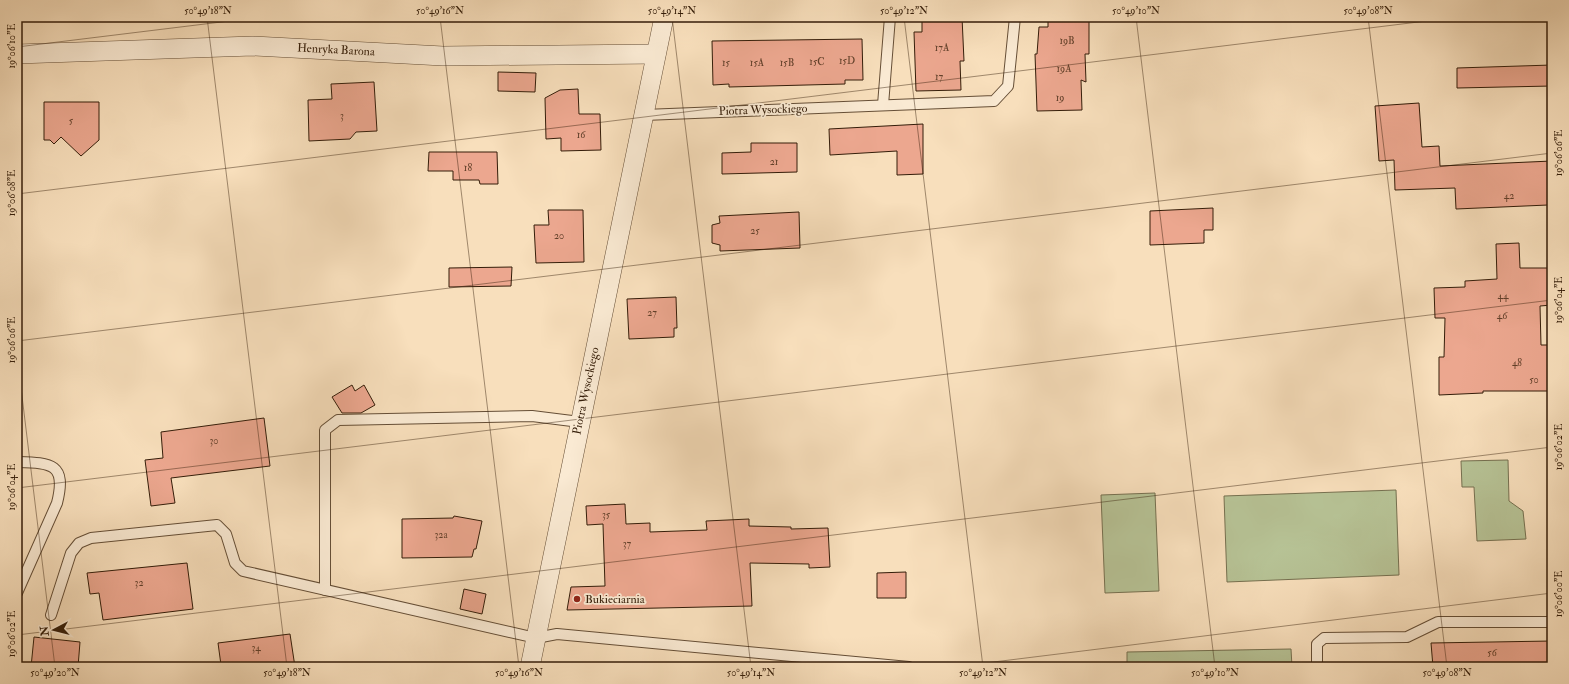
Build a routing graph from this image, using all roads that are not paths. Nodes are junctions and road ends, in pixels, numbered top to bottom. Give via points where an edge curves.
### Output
1 (664, 17) edge
2 (890, 17) edge
3 (1015, 17) edge
4 (17, 54) edge
5 (656, 54) junction
6 (883, 105) junction
7 (644, 115) junction
8 (580, 422) junction
9 (17, 462) edge
10 (325, 590) junction
11 (17, 593) edge
12 (52, 615) dead end
13 (1552, 622) edge
14 (536, 638) junction
15 (530, 667) edge
16 (909, 667) edge
17 (1317, 667) edge

1 - 5 street, Piotra Wysockiego
2 - 6 lane
3 - 6 lane, Piotra Wysockiego via 1008,86 994,101
4 - 5 street, Henryka Barona via 253,46 443,56
5 - 7 street, Piotra Wysockiego
6 - 7 lane, Piotra Wysockiego
7 - 8 street, Piotra Wysockiego
8 - 10 lane via 532,416 338,420 325,430
8 - 14 street, Piotra Wysockiego
9 - 11 lane via 50,464 56,468 61,489 57,504
10 - 12 lane via 243,571 235,563 226,534 217,525 91,538 80,543 71,553
10 - 14 lane
13 - 17 lane via 1438,622 1407,637 1324,638 1317,644
14 - 15 street, Piotra Wysockiego
14 - 16 lane via 557,634

